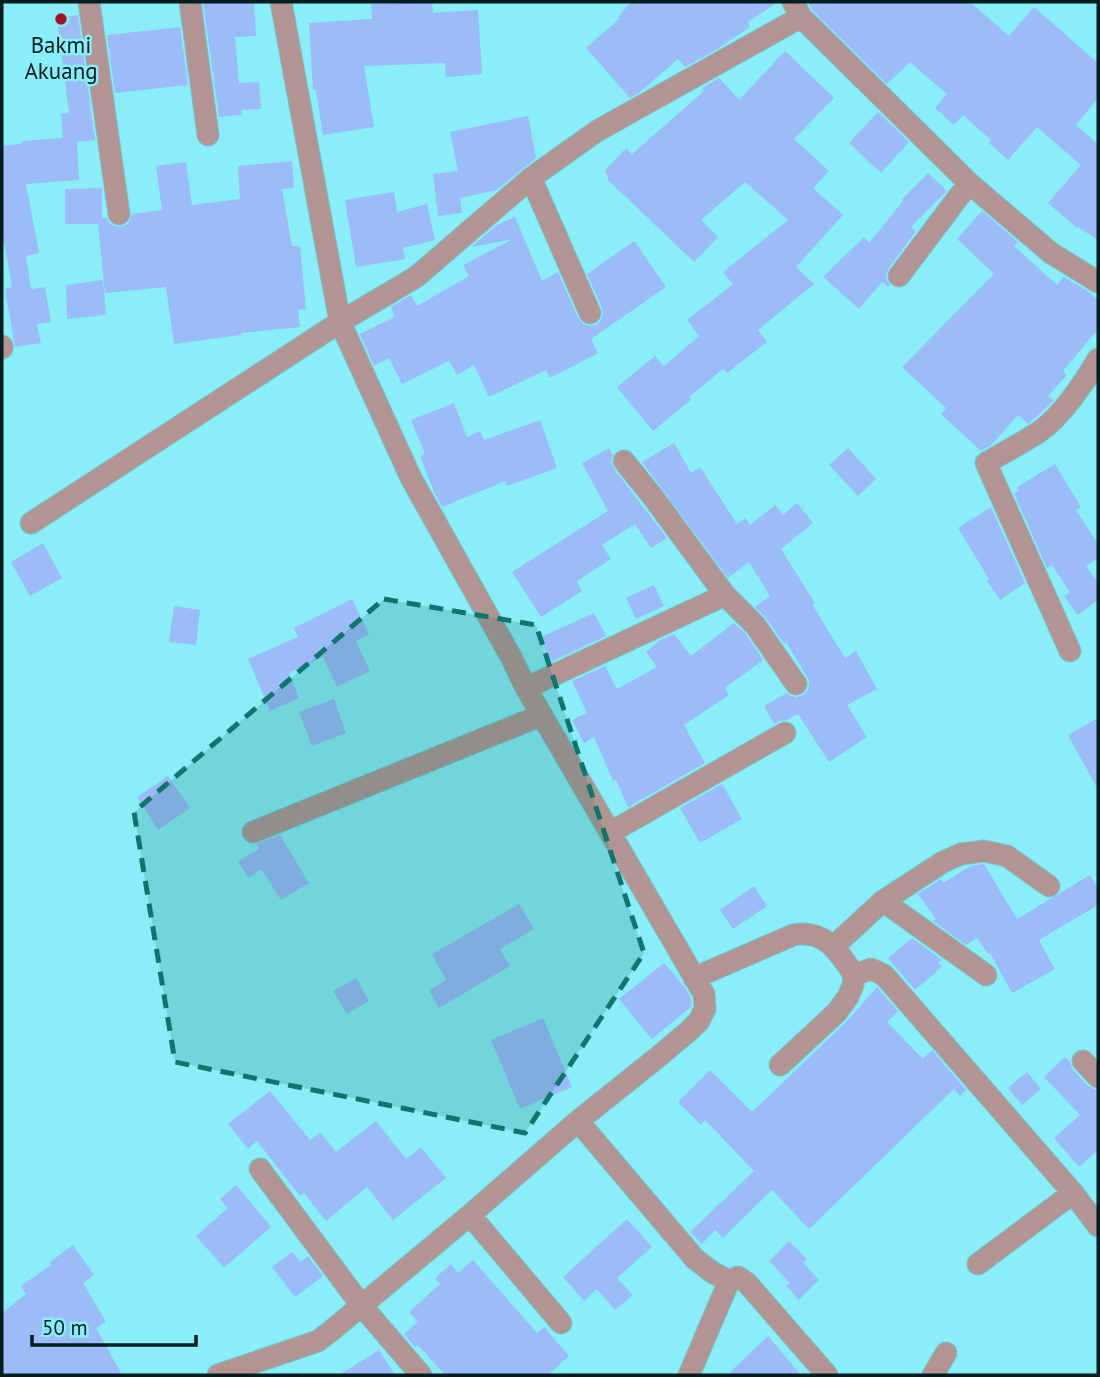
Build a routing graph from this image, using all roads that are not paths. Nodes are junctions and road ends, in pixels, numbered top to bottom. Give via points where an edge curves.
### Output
1 (89, 2) edge
2 (190, 2) edge
3 (281, 2) edge
4 (797, 9) edge
5 (208, 135) dead end
6 (531, 178) junction
7 (969, 183) junction
8 (119, 214) dead end
9 (899, 276) dead end
10 (1098, 282) edge
11 (590, 313) dead end
12 (340, 322) junction
13 (1098, 359) edge
14 (624, 461) dead end
15 (31, 523) dead end
16 (724, 595) junction
17 (1070, 651) dead end
18 (796, 684) dead end
19 (526, 688) junction
20 (542, 715) junction
21 (785, 733) dead end
22 (253, 832) dead end
23 (611, 832) junction
24 (1049, 886) dead end
25 (883, 901) junction
26 (833, 947) junction
27 (854, 975) junction
28 (986, 975) dead end
29 (695, 978) junction
30 (1083, 1061) dead end
31 (780, 1065) dead end
32 (1098, 1077) edge
33 (578, 1121) junction
34 (260, 1169) dead end
35 (1073, 1193) junction
36 (470, 1215) junction
37 (1098, 1226) edge
38 (978, 1264) dead end
39 (729, 1281) junction
40 (361, 1306) junction
41 (561, 1323) dead end
42 (946, 1353) dead end
43 (218, 1375) edge
44 (421, 1375) edge
45 (689, 1375) edge
46 (827, 1375) edge
47 (933, 1375) edge

1 - 8 street
2 - 5 street
3 - 12 street
4 - 6 street via 597,131
4 - 7 street
6 - 11 street
6 - 12 street via 416,277
7 - 9 street
7 - 10 street via 1051,253
12 - 15 street
12 - 19 street via 411,478
13 - 17 street via 1086,380 1041,430 986,463
14 - 16 street
16 - 18 street via 755,625
16 - 19 street
19 - 20 street
20 - 22 street
20 - 23 street
21 - 23 street
23 - 29 street
24 - 25 street via 1007,856 984,851 943,862
25 - 26 street
25 - 28 street
26 - 27 street
26 - 29 street via 817,936 793,935
27 - 31 street via 848,997 837,1012
27 - 35 street via 871,969 884,975
29 - 33 street via 704,994 705,1009 699,1021
30 - 32 street
33 - 36 street
33 - 39 street via 695,1259
34 - 40 street
35 - 37 street
35 - 38 street
36 - 40 street
36 - 41 street
39 - 45 street
39 - 46 street via 738,1277 747,1283
40 - 43 street via 317,1340
40 - 44 street
42 - 47 street

